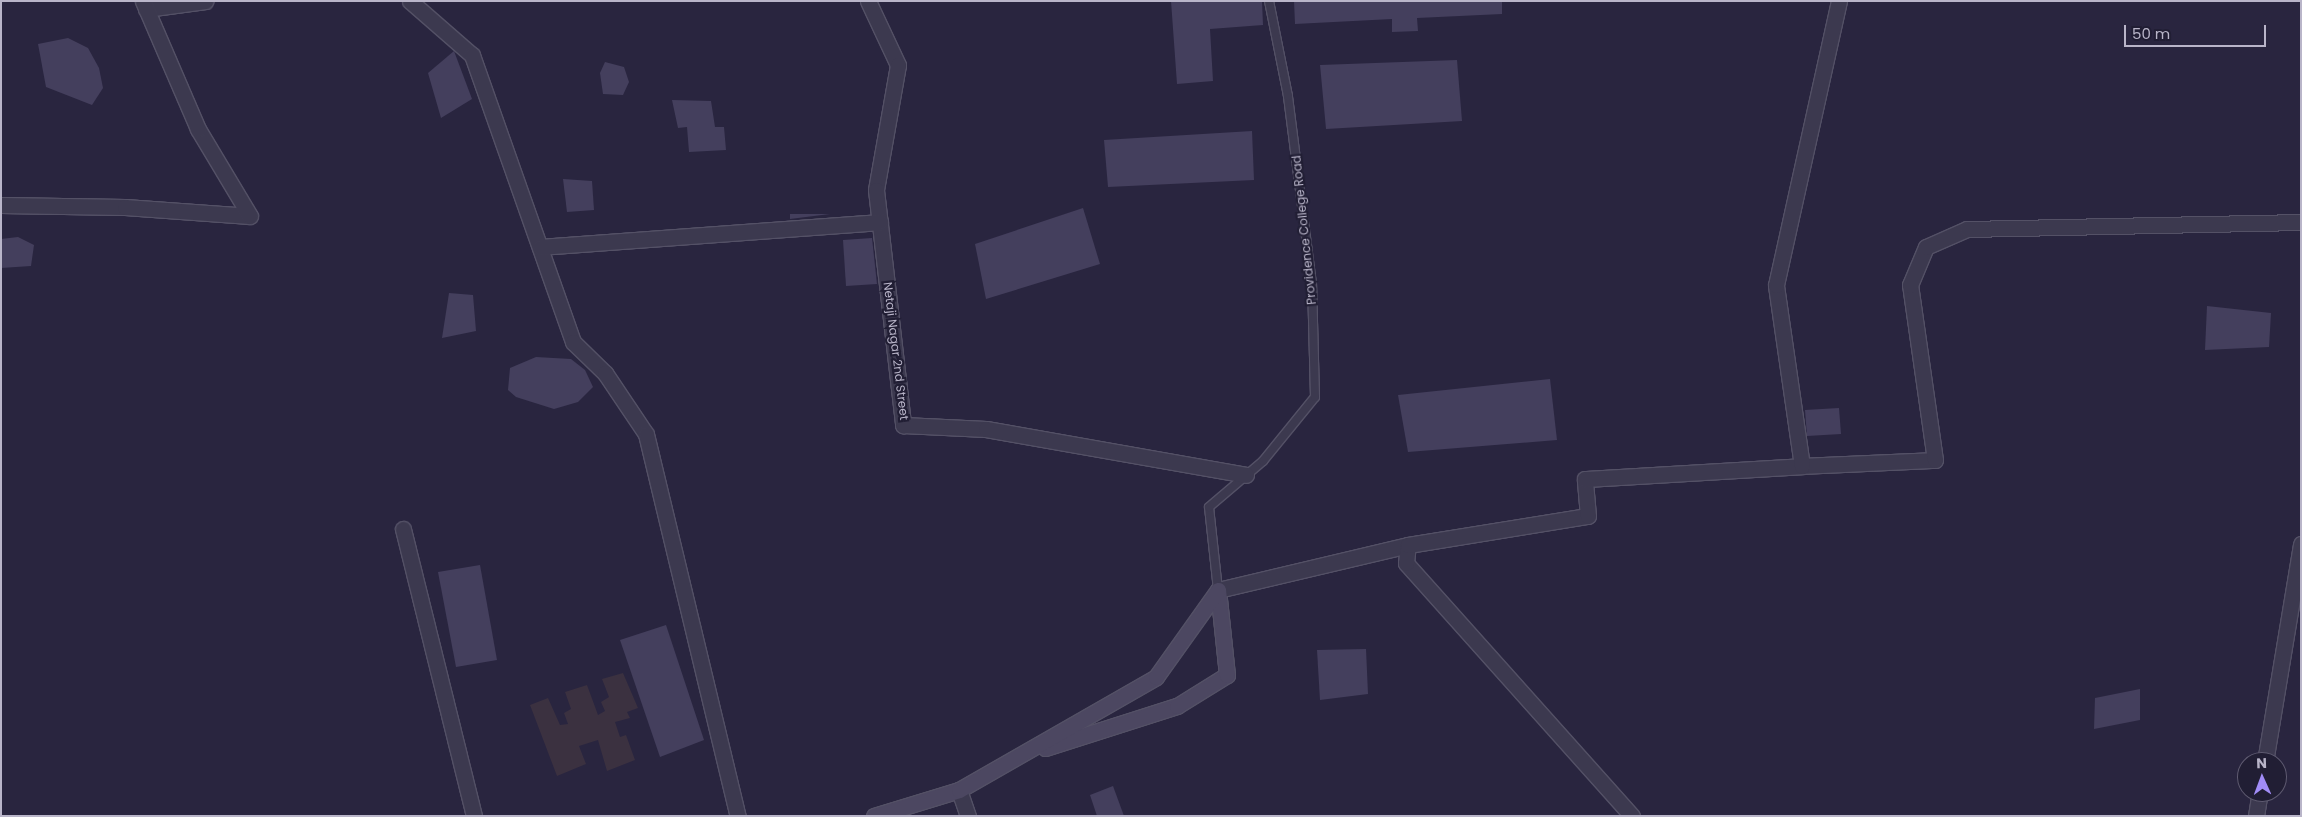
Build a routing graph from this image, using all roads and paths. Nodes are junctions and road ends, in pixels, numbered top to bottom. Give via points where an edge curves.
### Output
1 (205, 1) edge
2 (410, 1) edge
3 (868, 1) edge
4 (1269, 1) edge
5 (1839, 1) edge
6 (145, 5) edge
7 (1, 205) edge
8 (880, 222) junction
9 (2301, 222) edge
10 (540, 246) junction
11 (1802, 466) junction
12 (1246, 476) junction
13 (403, 529) dead end
14 (2301, 544) edge
15 (1408, 545) junction
16 (1218, 590) junction
17 (2267, 752) edge
18 (1020, 756) junction
19 (959, 790) junction
20 (2258, 802) edge
21 (474, 816) edge
22 (738, 816) edge
23 (874, 816) edge
24 (968, 816) edge
25 (1632, 816) edge
26 (2256, 816) edge

1 - 6 street
2 - 10 street via 472,54
3 - 8 street, Netaji Nagar 2nd Street via 898,65 876,190
4 - 12 lane, Providence College Road via 1288,96 1312,284 1315,397
5 - 11 street via 1776,285
6 - 7 street via 198,129 250,216 125,207
8 - 10 street
8 - 12 street, Netaji Nagar 2nd Street via 903,425 986,429
9 - 11 street via 1967,229 1926,247 1910,285 1935,460
10 - 22 street via 573,342 605,373 646,434
11 - 15 street via 1585,479 1588,516
12 - 16 lane, Providence College Road via 1209,507
13 - 21 street
14 - 17 street
15 - 16 street
15 - 25 street via 1406,563
16 - 18 street, Providence College Road via 1156,677
16 - 18 street, Providence College Road via 1227,675 1177,706
18 - 19 street, Providence College Road
19 - 23 street, Providence College Road
19 - 24 street
20 - 26 street

